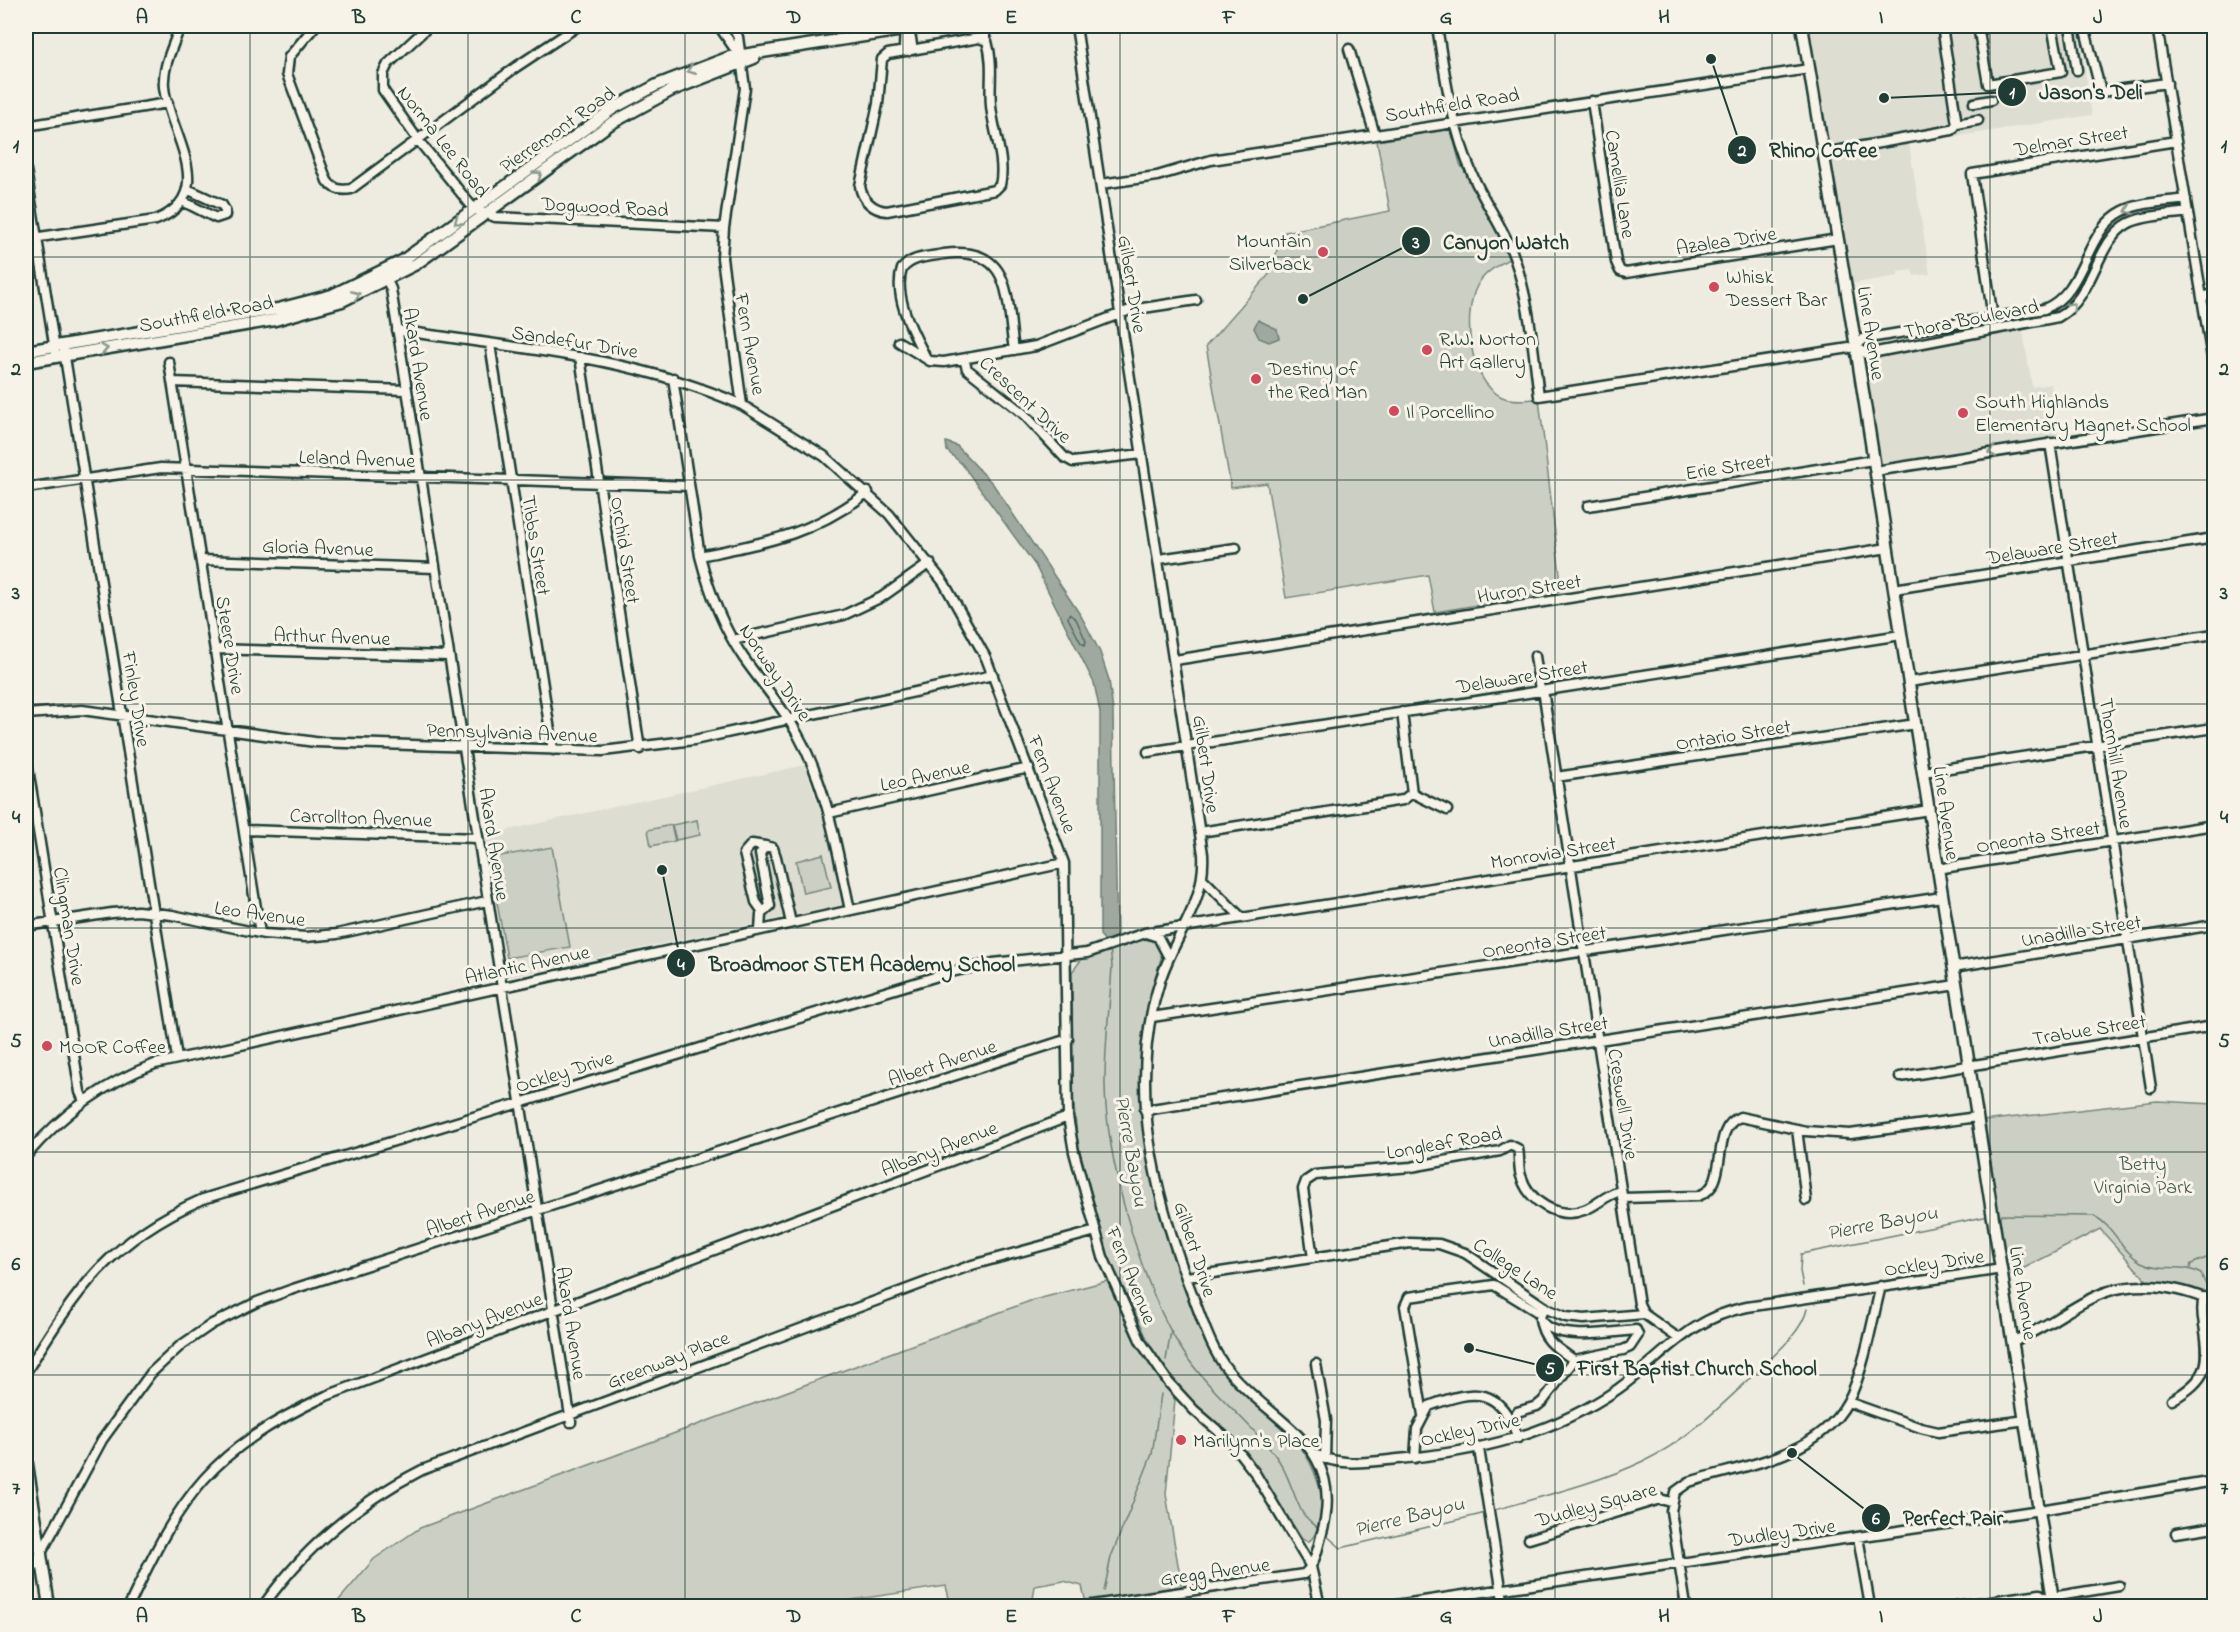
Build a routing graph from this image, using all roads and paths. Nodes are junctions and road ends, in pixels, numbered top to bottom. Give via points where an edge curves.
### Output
1 (180, 26) edge
2 (315, 26) edge
3 (429, 26) edge
4 (578, 26) edge
5 (719, 26) edge
6 (732, 26) edge
7 (928, 26) edge
8 (985, 26) edge
9 (1076, 26) edge
10 (1437, 26) edge
11 (1802, 26) edge
12 (1942, 26) edge
13 (1978, 26) edge
14 (2052, 26) edge
15 (2070, 26) edge
16 (2084, 26) edge
17 (2157, 26) edge
18 (909, 29) edge
19 (985, 40) junction
20 (1349, 49) dead end
21 (909, 51) junction
22 (740, 59) junction
23 (1809, 69) junction
24 (2077, 70) dead end
25 (2167, 83) junction
26 (1991, 100) dead end
27 (1592, 102) junction
28 (168, 103) junction
29 (1974, 103) dead end
30 (1978, 120) dead end
31 (1956, 121) junction
32 (1456, 122) junction
33 (26, 126) edge
34 (1374, 135) junction
35 (417, 140) junction
36 (2176, 141) junction
37 (1824, 153) junction
38 (26, 170) edge
39 (1101, 184) junction
40 (187, 189) junction
41 (507, 192) junction
42 (2186, 199) junction
43 (182, 201) junction
44 (474, 209) junction
45 (2188, 212) junction
46 (484, 215) junction
47 (724, 228) junction
48 (38, 237) junction
49 (26, 239) edge
50 (1838, 239) junction
51 (1620, 271) joint
52 (385, 276) junction
53 (2214, 294) edge
54 (2202, 297) junction
55 (1197, 300) dead end
56 (1121, 314) junction
57 (1992, 319) junction
58 (397, 330) junction
59 (899, 342) dead end
60 (490, 344) junction
61 (1856, 347) junction
62 (1014, 350) junction
63 (26, 351) edge
64 (60, 351) junction
65 (924, 354) junction
66 (579, 357) junction
67 (964, 358) junction
68 (26, 362) edge
69 (169, 362) dead end
70 (2214, 370) edge
71 (673, 378) junction
72 (172, 382) junction
73 (406, 390) junction
74 (741, 405) junction
75 (2214, 418) edge
76 (2049, 443) junction
77 (1142, 454) junction
78 (1874, 466) junction
79 (186, 469) junction
80 (420, 477) junction
81 (85, 479) junction
82 (511, 480) junction
83 (599, 484) junction
84 (689, 486) junction
85 (26, 488) edge
86 (868, 492) junction
87 (1588, 506) dead end
88 (2214, 538) edge
89 (1236, 548) dead end
90 (1888, 548) junction
91 (700, 556) junction
92 (1159, 559) junction
93 (201, 560) junction
94 (2069, 561) junction
95 (930, 563) junction
96 (435, 568) junction
97 (1894, 589) junction
98 (1901, 634) junction
99 (2214, 634) edge
100 (733, 640) junction
101 (216, 649) junction
102 (2083, 654) junction
103 (448, 656) junction
104 (1535, 656) dead end
105 (1174, 660) junction
106 (993, 675) junction
107 (1909, 682) junction
108 (1542, 690) junction
109 (1402, 711) junction
110 (26, 714) edge
111 (122, 715) junction
112 (789, 720) junction
113 (1916, 724) junction
114 (2214, 728) edge
115 (229, 731) junction
116 (1187, 745) junction
117 (2096, 746) junction
118 (463, 747) junction
119 (640, 749) junction
120 (553, 750) junction
121 (1148, 752) dead end
122 (26, 756) edge
123 (1029, 768) junction
124 (1923, 772) junction
125 (1556, 777) junction
126 (1412, 793) junction
127 (1447, 810) dead end
128 (1929, 810) junction
129 (829, 813) junction
130 (2214, 825) edge
131 (244, 830) junction
132 (1200, 832) junction
133 (477, 838) junction
134 (2112, 841) junction
135 (765, 846) junction
136 (1064, 863) junction
137 (1570, 866) junction
138 (1937, 868) junction
139 (1203, 879) junction
140 (1942, 897) junction
141 (487, 901) junction
142 (850, 910) junction
143 (154, 912) junction
144 (763, 912) junction
145 (1242, 918) junction
146 (52, 922) junction
147 (791, 923) junction
148 (26, 926) edge
149 (2214, 926) edge
150 (1183, 927) junction
151 (760, 930) junction
152 (260, 933) junction
153 (1141, 934) junction
154 (2128, 939) junction
155 (1584, 952) junction
156 (1067, 956) junction
157 (1168, 956) junction
158 (1953, 967) junction
159 (1956, 985) junction
160 (501, 986) junction
161 (1152, 1017) junction
162 (2214, 1026) edge
163 (2143, 1037) junction
164 (1068, 1039) junction
165 (1597, 1040) junction
166 (177, 1058) junction
167 (1969, 1064) junction
168 (1900, 1077) dead end
169 (2151, 1088) dead end
170 (84, 1101) junction
171 (519, 1102) junction
172 (1145, 1110) junction
173 (1068, 1117) junction
174 (1977, 1117) junction
175 (1797, 1129) junction
176 (26, 1156) edge
177 (1622, 1194) junction
178 (1806, 1200) dead end
179 (537, 1211) junction
180 (1095, 1231) junction
181 (1313, 1258) junction
182 (2002, 1269) junction
183 (1187, 1277) junction
184 (1881, 1286) junction
185 (2204, 1297) junction
186 (2214, 1303) edge
187 (553, 1310) junction
188 (1542, 1313) junction
189 (1644, 1314) junction
190 (1678, 1338) junction
191 (2013, 1341) junction
192 (1574, 1360) junction
193 (1316, 1364) dead end
194 (26, 1372) edge
195 (2172, 1400) dead end
196 (1848, 1402) junction
197 (1500, 1405) junction
198 (1517, 1412) junction
199 (1423, 1414) junction
200 (571, 1417) junction
201 (2025, 1420) junction
202 (1514, 1426) junction
203 (1518, 1438) junction
204 (1479, 1449) junction
205 (1313, 1454) junction
206 (26, 1458) edge
207 (1415, 1458) junction
208 (1325, 1459) junction
209 (2214, 1481) edge
210 (1671, 1502) junction
211 (2040, 1510) junction
212 (2214, 1527) edge
213 (2176, 1533) dead end
214 (1858, 1537) junction
215 (1529, 1539) dead end
216 (41, 1553) junction
217 (1679, 1563) junction
218 (1311, 1567) junction
219 (26, 1581) edge
220 (2119, 1586) dead end
221 (1502, 1590) junction
222 (1152, 1597) junction
223 (2051, 1600) edge
224 (49, 1606) edge
225 (129, 1606) edge
226 (263, 1606) edge
227 (1086, 1606) edge
228 (1153, 1606) edge
229 (1320, 1606) edge
230 (1389, 1606) edge
231 (1504, 1606) edge
232 (1686, 1606) edge
233 (1870, 1606) edge
234 (1956, 1606) edge
235 (2019, 1606) edge

1 - 28 street via 164,78
2 - 35 street via 291,54 286,67 330,185 338,190 351,189
3 - 35 street, Norma Lee Road via 388,64 383,74 382,86 388,99
4 - 35 street
5 - 22 street, Fern Avenue
6 - 22 street, Fern Avenue via 738,37
7 - 18 main road, Pierremont Road
8 - 19 street
9 - 39 street, Gilbert Drive
10 - 32 street via 1448,98
11 - 23 main road, Line Avenue
12 - 31 street
13 - 14 street via 1988,84 2061,72
15 - 24 street
16 - 25 street via 2101,92
17 - 25 street
18 - 21 street via 903,37 904,47
18 - 22 main road, Pierremont Road
19 - 21 street
19 - 21 street via 993,71 991,103 1000,185 994,190 887,211 874,208 864,199 860,182 878,104 880,62 888,54
20 - 34 street
22 - 41 main road, Pierremont Road via 706,64 657,85
22 - 47 street, Fern Avenue via 745,88
23 - 27 street, Southfield Road
23 - 37 main road, Line Avenue
25 - 36 street
26 - 29 street
27 - 32 street, Southfield Road
27 - 51 street, Camellia Lane
28 - 33 street
28 - 40 street via 189,171
30 - 31 street
31 - 37 street via 1952,130
32 - 34 street, Southfield Road
32 - 61 street, Thora Boulevard via 1474,179 1515,258 1532,329 1539,396
34 - 39 street, Southfield Road via 1211,160 1157,176
35 - 44 street, Norma Lee Road
36 - 42 street
36 - 57 street, Delmar Street via 1972,174
37 - 50 main road, Line Avenue
38 - 48 street, Finley Drive
39 - 56 street, Gilbert Drive
40 - 43 street
40 - 43 street via 222,205 225,215 216,218
41 - 44 main road, Pierremont Road
41 - 46 main road, Pierremont Road
42 - 45 street
42 -> 57 street, Thora Boulevard via 2134,207 2116,215 2102,230 2058,303
43 - 48 street via 156,220
44 - 46 street, Norma Lee Road
44 -> 52 main road, Pierremont Road
45 - 54 street
61 -> 45 street, Thora Boulevard via 1866,354 2058,318 2081,297 2122,227 2141,219
46 - 47 street, Dogwood Road
46 - 52 main road, Pierremont Road via 416,264
47 - 74 street, Fern Avenue via 724,286
48 - 49 street
48 - 64 street, Finley Drive
50 - 51 street, Azalea Drive
50 - 61 main road, Line Avenue
52 - 58 street, Akard Avenue
52 - 64 main road, Southfield Road via 315,305
53 - 54 street
54 - 70 street
55 - 56 street via 1137,308
56 - 62 street via 1052,342
56 - 77 street, Gilbert Drive
57 - 61 street, Thora Boulevard via 1863,339
58 - 60 street, Sandefur Drive
58 - 73 street, Akard Avenue
59 - 65 street
60 - 66 street, Sandefur Drive
60 - 82 street, Tibbs Street
61 - 78 main road, Line Avenue
62 - 65 street, Crescent Drive via 1000,274 985,257 963,252 916,258 902,269 905,308
62 - 67 street
63 - 64 main road, Southfield Road
64 - 68 main road, Southfield Road
64 - 81 street, Finley Drive
65 - 67 street via 936,362
66 - 71 street, Sandefur Drive
66 - 83 street, Orchid Street
67 - 77 street, Crescent Drive via 967,369 1023,414 1067,459 1082,462
69 - 72 street, Steere Drive
71 - 74 street, Sandefur Drive
71 - 84 street, Norway Drive
72 - 73 street
72 - 79 street, Steere Drive
73 - 80 street, Akard Avenue
74 - 86 street, Fern Avenue via 824,456
75 - 76 street, Erie Street
76 -> 78 street, Erie Street
76 - 94 street, Thornhill Avenue
77 - 92 street, Gilbert Drive
78 - 87 street, Erie Street
78 - 90 main road, Line Avenue
79 - 80 street, Leland Avenue
79 - 81 street, Leland Avenue via 150,468
79 - 93 street, Steere Drive
80 - 82 street, Leland Avenue
80 - 96 street, Akard Avenue
81 - 85 street, Leland Avenue
81 - 111 street, Finley Drive
82 - 83 street, Leland Avenue
82 - 120 street, Tibbs Street
83 - 84 street, Leland Avenue
83 - 119 street, Orchid Street
84 - 91 street, Norway Drive
86 - 91 street via 844,511 799,533
86 - 95 street, Fern Avenue
88 - 94 street, Delaware Street
89 - 92 street
90 - 97 main road, Line Avenue
90 - 105 street, Huron Street
91 - 100 street, Norway Drive via 712,596
92 - 105 street, Gilbert Drive
93 - 96 street, Gloria Avenue
93 - 101 street, Steere Drive
94 - 97 street, Delaware Street
94 - 102 street, Thornhill Avenue
95 - 100 street via 882,597 844,615
95 - 106 street, Fern Avenue via 960,607
96 - 103 street, Akard Avenue
97 - 98 main road, Line Avenue
98 - 107 main road, Line Avenue
98 - 108 street, Delaware Street
99 - 102 street
100 - 112 street, Norway Drive
101 - 103 street, Arthur Avenue
101 - 115 street, Steere Drive
102 - 107 street
102 - 117 street, Thornhill Avenue
103 - 118 street, Akard Avenue
104 - 108 street, Creswell Drive
105 - 116 street, Gilbert Drive
106 - 112 street, Pennsylvania Avenue
106 - 123 street, Fern Avenue
107 - 113 main road, Line Avenue
108 - 109 street, Delaware Street
108 - 125 street, Creswell Drive
109 - 116 street, Delaware Street
109 - 126 street
110 - 111 street, Pennsylvania Avenue via 74,709
111 - 115 street, Pennsylvania Avenue
111 - 143 street, Finley Drive
112 - 119 street, Pennsylvania Avenue
112 - 129 street, Norway Drive via 816,773
113 - 124 main road, Line Avenue
113 - 125 street, Ontario Street
114 - 117 street
115 - 118 street, Pennsylvania Avenue via 324,742
115 - 131 street, Steere Drive
116 - 121 street, Delaware Street
116 - 132 street, Gilbert Drive
117 - 124 street
117 - 134 street, Thornhill Avenue
118 - 120 street, Pennsylvania Avenue
118 - 133 street, Akard Avenue
119 - 120 street, Pennsylvania Avenue
122 - 146 street, Clingman Drive
123 - 129 street, Leo Avenue
123 - 136 street, Fern Avenue
124 - 128 main road, Line Avenue
125 - 137 street, Creswell Drive
126 - 127 street
126 - 132 street via 1403,800
128 - 137 street, Monrovia Street
128 - 138 main road, Line Avenue
129 - 142 street, Norway Drive
130 - 134 street, Oneonta Street
131 - 133 street, Carrollton Avenue
131 - 152 street, Steere Drive
132 - 139 street, Gilbert Drive
133 - 141 street, Akard Avenue
134 - 138 street, Oneonta Street
134 - 154 street, Thornhill Avenue
135 - 144 street via 760,854 770,906
135 - 144 street via 752,844 744,853 756,902
135 - 147 street via 773,848 776,856
136 - 142 street, Atlantic Avenue
136 - 156 street, Fern Avenue
137 - 145 street, Monrovia Street
137 - 155 street, Creswell Drive
138 - 140 main road, Line Avenue
139 - 145 street
139 - 150 street, Gilbert Drive
140 - 155 street, Oneonta Street
140 - 158 main road, Line Avenue
141 - 152 street, Leo Avenue via 327,936
141 - 160 street, Akard Avenue
142 - 147 street, Atlantic Avenue
143 - 146 street, Leo Avenue via 112,913
143 - 152 street, Leo Avenue
143 - 166 street, Finley Drive
144 - 151 street
145 - 150 street, Monrovia Street
146 - 148 street, Leo Avenue
146 - 170 street, Clingman Drive
147 - 151 street, Atlantic Avenue
149 - 154 street, Unadilla Street
150 - 153 street, Ockley Drive
150 - 157 street, Gilbert Drive
151 - 160 street, Atlantic Avenue
153 - 156 street, Ockley Drive via 1092,952
153 - 157 street via 1158,937
154 - 158 street, Unadilla Street
154 - 163 street, Thornhill Avenue
155 - 161 street, Oneonta Street
155 - 165 street, Creswell Drive
156 - 164 street, Fern Avenue
156 - 171 street, Ockley Drive via 993,963 951,972
157 - 161 street, Gilbert Drive
158 - 159 main road, Line Avenue
159 - 165 street, Unadilla Street
159 - 167 main road, Line Avenue
160 - 166 street, Atlantic Avenue
160 - 171 street, Akard Avenue
161 - 172 street, Gilbert Drive via 1146,1045
162 - 163 street, Trabue Street
163 - 167 street, Trabue Street
163 - 169 street, Thornhill Avenue
164 - 173 street, Fern Avenue
164 - 179 street, Albert Avenue
165 - 172 street, Unadilla Street
165 - 177 street, Creswell Drive
166 - 170 street, Atlantic Avenue via 142,1069
167 - 168 street, Trabue Street
167 - 174 main road, Line Avenue
170 - 176 street, Atlantic Avenue
171 - 179 street, Akard Avenue
171 - 194 street, Ockley Drive via 216,1194 166,1217 121,1247 84,1284
172 - 183 street, Gilbert Drive via 1155,1172
173 - 180 street, Fern Avenue
173 - 187 street, Albany Avenue
174 - 175 street, Longleaf Road via 1850,1134
174 - 182 main road, Line Avenue
175 - 177 street, Longleaf Road via 1743,1117 1734,1119 1727,1128 1714,1183 1707,1192 1698,1196
175 - 178 street
177 - 181 street, Longleaf Road via 1609,1194 1580,1211 1551,1209 1529,1192 1519,1169 1518,1149 1510,1145 1500,1151 1411,1167 1315,1175 1302,1189
177 - 189 street, Creswell Drive via 1639,1304
179 - 187 street, Akard Avenue
179 - 216 street, Albert Avenue via 273,1296 201,1331 159,1365 118,1414
180 - 200 street, Greenway Place via 972,1264
180 - 218 street, Fern Avenue via 1110,1274 1154,1363 1185,1401 1244,1457
181 - 183 street, College Lane
181 - 188 street, College Lane via 1410,1243 1439,1244 1480,1262
182 - 184 street, Ockley Drive
182 - 191 main road, Line Avenue
183 - 205 street, Gilbert Drive via 1210,1341 1224,1366 1243,1388 1286,1421
184 - 190 street, Ockley Drive via 1736,1309 1704,1320
184 - 196 street
185 - 186 street
185 - 191 street via 2146,1286 2110,1289
185 - 195 street via 2207,1364 2199,1381
187 - 200 street, Akard Avenue
187 - 225 street, Albany Avenue via 326,1396 256,1432 213,1469 180,1507 161,1537
188 - 189 street, College Lane via 1578,1319
188 - 192 street via 1548,1341
188 - 192 street via 1547,1326 1571,1334 1636,1330 1637,1340 1630,1347
188 - 199 street via 1494,1285 1409,1297 1405,1306
189 - 190 street
190 - 203 street, Ockley Drive via 1638,1374 1593,1405
191 - 201 main road, Line Avenue
192 - 198 street via 1543,1401
193 - 208 street via 1326,1420
196 - 201 street via 1938,1431
196 - 210 street via 1834,1422 1808,1443 1689,1482 1677,1490
197 - 198 street
197 - 199 street via 1483,1395 1463,1397 1429,1406
197 - 202 street
198 - 202 street
199 - 207 street via 1417,1430
200 - 226 street, Greenway Place via 422,1470 371,1498 316,1543
201 - 211 main road, Line Avenue
202 - 203 street
203 - 204 street, Ockley Drive
204 - 207 street, Ockley Drive
204 - 221 street
205 - 208 street, Ockley Drive
205 - 218 street via 1326,1483 1323,1528
206 - 216 main road
207 - 208 street, Ockley Drive via 1351,1463
209 - 211 street, Dudley Drive
210 - 215 street, Dudley Square via 1660,1499
210 - 217 street
211 - 214 street, Dudley Drive
211 - 223 main road, Line Avenue
212 - 213 street
214 - 217 street, Dudley Drive
214 - 233 street
216 - 219 street, Albert Avenue
216 - 224 main road
217 - 221 street, Dudley Drive
217 - 232 street
218 - 222 street, Gregg Avenue via 1300,1575
218 - 229 street
220 - 223 street
221 - 230 street, Dudley Drive
221 - 231 street
222 - 227 street, Gregg Avenue
222 - 228 street
223 - 234 street via 2040,1594
223 - 235 street

